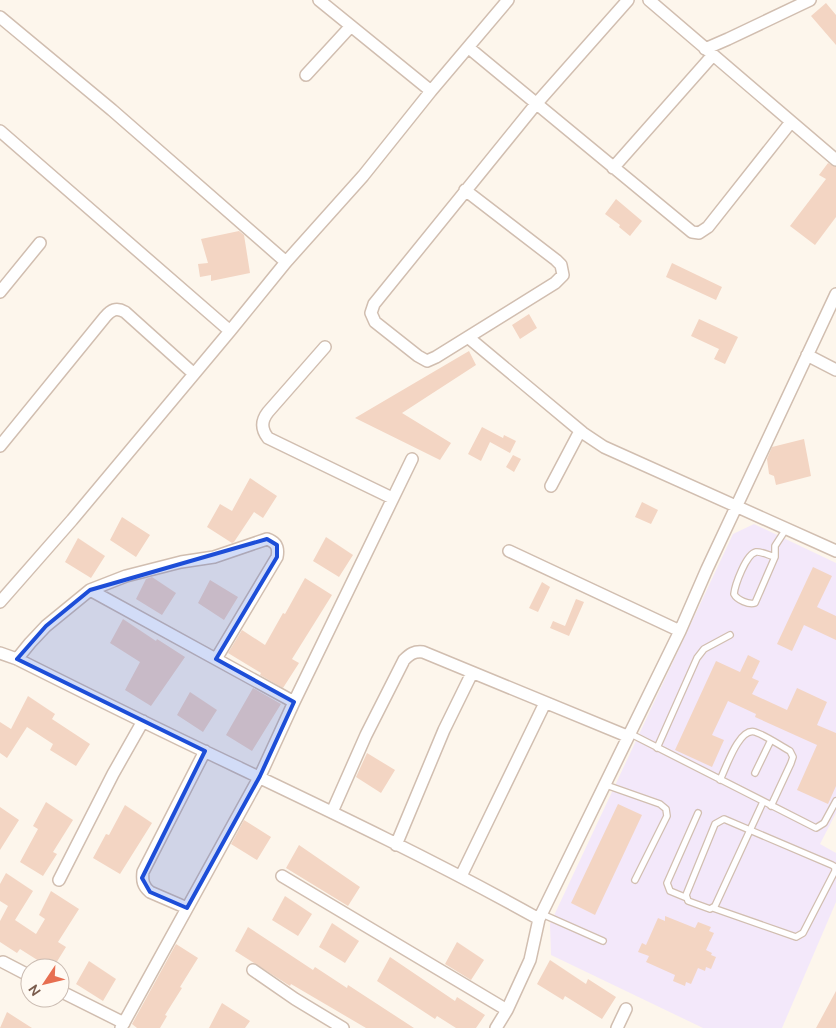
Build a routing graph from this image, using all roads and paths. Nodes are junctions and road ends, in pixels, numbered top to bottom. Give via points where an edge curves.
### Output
1 (319, 0) edge
2 (508, 0) edge
3 (628, 0) edge
4 (810, 0) edge
5 (657, 2) edge
6 (0, 17) edge
7 (351, 26) junction
8 (469, 48) junction
9 (709, 52) junction
10 (306, 75) dead end
11 (431, 91) junction
12 (536, 104) junction
13 (791, 122) junction
14 (0, 130) edge
15 (836, 160) edge
16 (613, 168) junction
17 (465, 190) junction
18 (40, 243) dead end
19 (286, 262) junction
20 (0, 292) edge
21 (836, 294) edge
22 (230, 331) junction
23 (469, 338) junction
24 (326, 347) dead end
25 (807, 355) junction
26 (836, 370) edge
27 (194, 374) junction
28 (580, 431) junction
29 (0, 446) edge
30 (412, 459) dead end
31 (551, 486) dead end
32 (392, 498) junction
33 (736, 506) junction
34 (786, 529) junction
35 (509, 551) dead end
36 (836, 551) edge
37 (775, 557) junction
38 (90, 590) junction
39 (0, 602) edge
40 (680, 632) junction
41 (730, 635) dead end
42 (0, 653) edge
43 (17, 659) junction
44 (216, 659) junction
45 (472, 673) junction
46 (294, 702) junction
47 (545, 703) junction
48 (143, 721) junction
49 (628, 735) junction
50 (771, 740) junction
51 (657, 748) junction
52 (205, 752) junction
53 (755, 773) dead end
54 (260, 776) junction
55 (720, 780) junction
56 (606, 785) junction
57 (836, 801) edge
58 (763, 802) junction
59 (771, 806) junction
60 (332, 812) junction
61 (698, 812) dead end
62 (750, 830) junction
63 (396, 845) junction
64 (282, 876) dead end
65 (461, 876) junction
66 (59, 880) dead end
67 (635, 880) dead end
68 (687, 898) junction
69 (187, 908) junction
70 (713, 908) junction
71 (540, 916) junction
72 (603, 941) dead end
73 (3, 962) dead end
74 (252, 970) dead end
75 (20, 971) edge
76 (70, 996) edge
77 (626, 1009) dead end
78 (507, 1010) junction
79 (123, 1025) edge
80 (344, 1028) edge
81 (496, 1028) edge
82 (616, 1028) edge

1 - 7 street
2 - 8 street
3 - 12 street
4 - 9 street via 728,39
5 - 9 street
6 - 19 street
7 - 10 street
7 - 11 street
8 - 11 street
8 - 12 street
9 - 13 street
9 - 16 street
11 - 19 street via 363,176
12 - 16 street
12 - 17 street
13 - 15 street
13 - 16 street via 708,227 698,233 686,229
14 - 22 street
17 - 23 street via 556,260 563,271 561,279
17 - 23 street via 374,304 371,313 375,322 427,361
18 - 20 street
19 - 22 street
21 - 25 street
22 - 27 street
23 - 28 street
24 - 32 street via 268,412 262,428 268,438
25 - 26 street
25 - 33 street
27 - 29 street via 125,312 114,309
27 - 39 street
28 - 31 street
28 - 33 street via 604,447
30 - 32 street
32 - 46 street
33 - 34 street
33 - 40 street
34 - 36 street
34 - 37 lane via 776,546
35 - 40 street
37 - 37 lane via 755,603 746,603 736,597 736,583 752,554 758,552
38 - 43 street via 46,626
38 - 44 street
38 - 44 street via 126,576 214,557 267,539 273,541 277,545 277,557
40 - 49 street
41 - 51 lane via 704,649 696,658
42 - 43 street
43 - 48 street
44 - 46 street
45 - 47 street
45 - 60 street via 423,652 410,654 366,736
45 - 63 street via 444,730
46 - 54 street
47 - 49 street
47 - 65 street
48 - 52 street
48 - 66 street
49 - 51 lane
49 - 56 street
50 - 53 lane
50 - 55 lane via 753,731 746,732
50 - 59 lane via 790,751 793,757
51 - 55 lane
52 - 54 street
52 - 69 street via 142,878 150,892
54 - 60 street
54 - 69 street
55 - 58 lane
56 - 67 lane via 666,809 667,816
56 - 71 street
57 - 59 lane via 824,823 816,828
58 - 59 lane
58 - 62 lane
60 - 63 street
61 - 68 lane via 667,883 670,891
62 - 68 lane via 724,819 715,824
62 - 70 lane
62 - 70 lane via 832,865 834,871 800,936
63 - 65 street
64 - 78 street
65 - 71 street
68 - 70 lane
69 - 79 street
71 - 72 lane
71 - 78 street via 530,960
73 - 75 street
74 - 80 street
76 - 79 street
77 - 82 street
78 - 81 street

